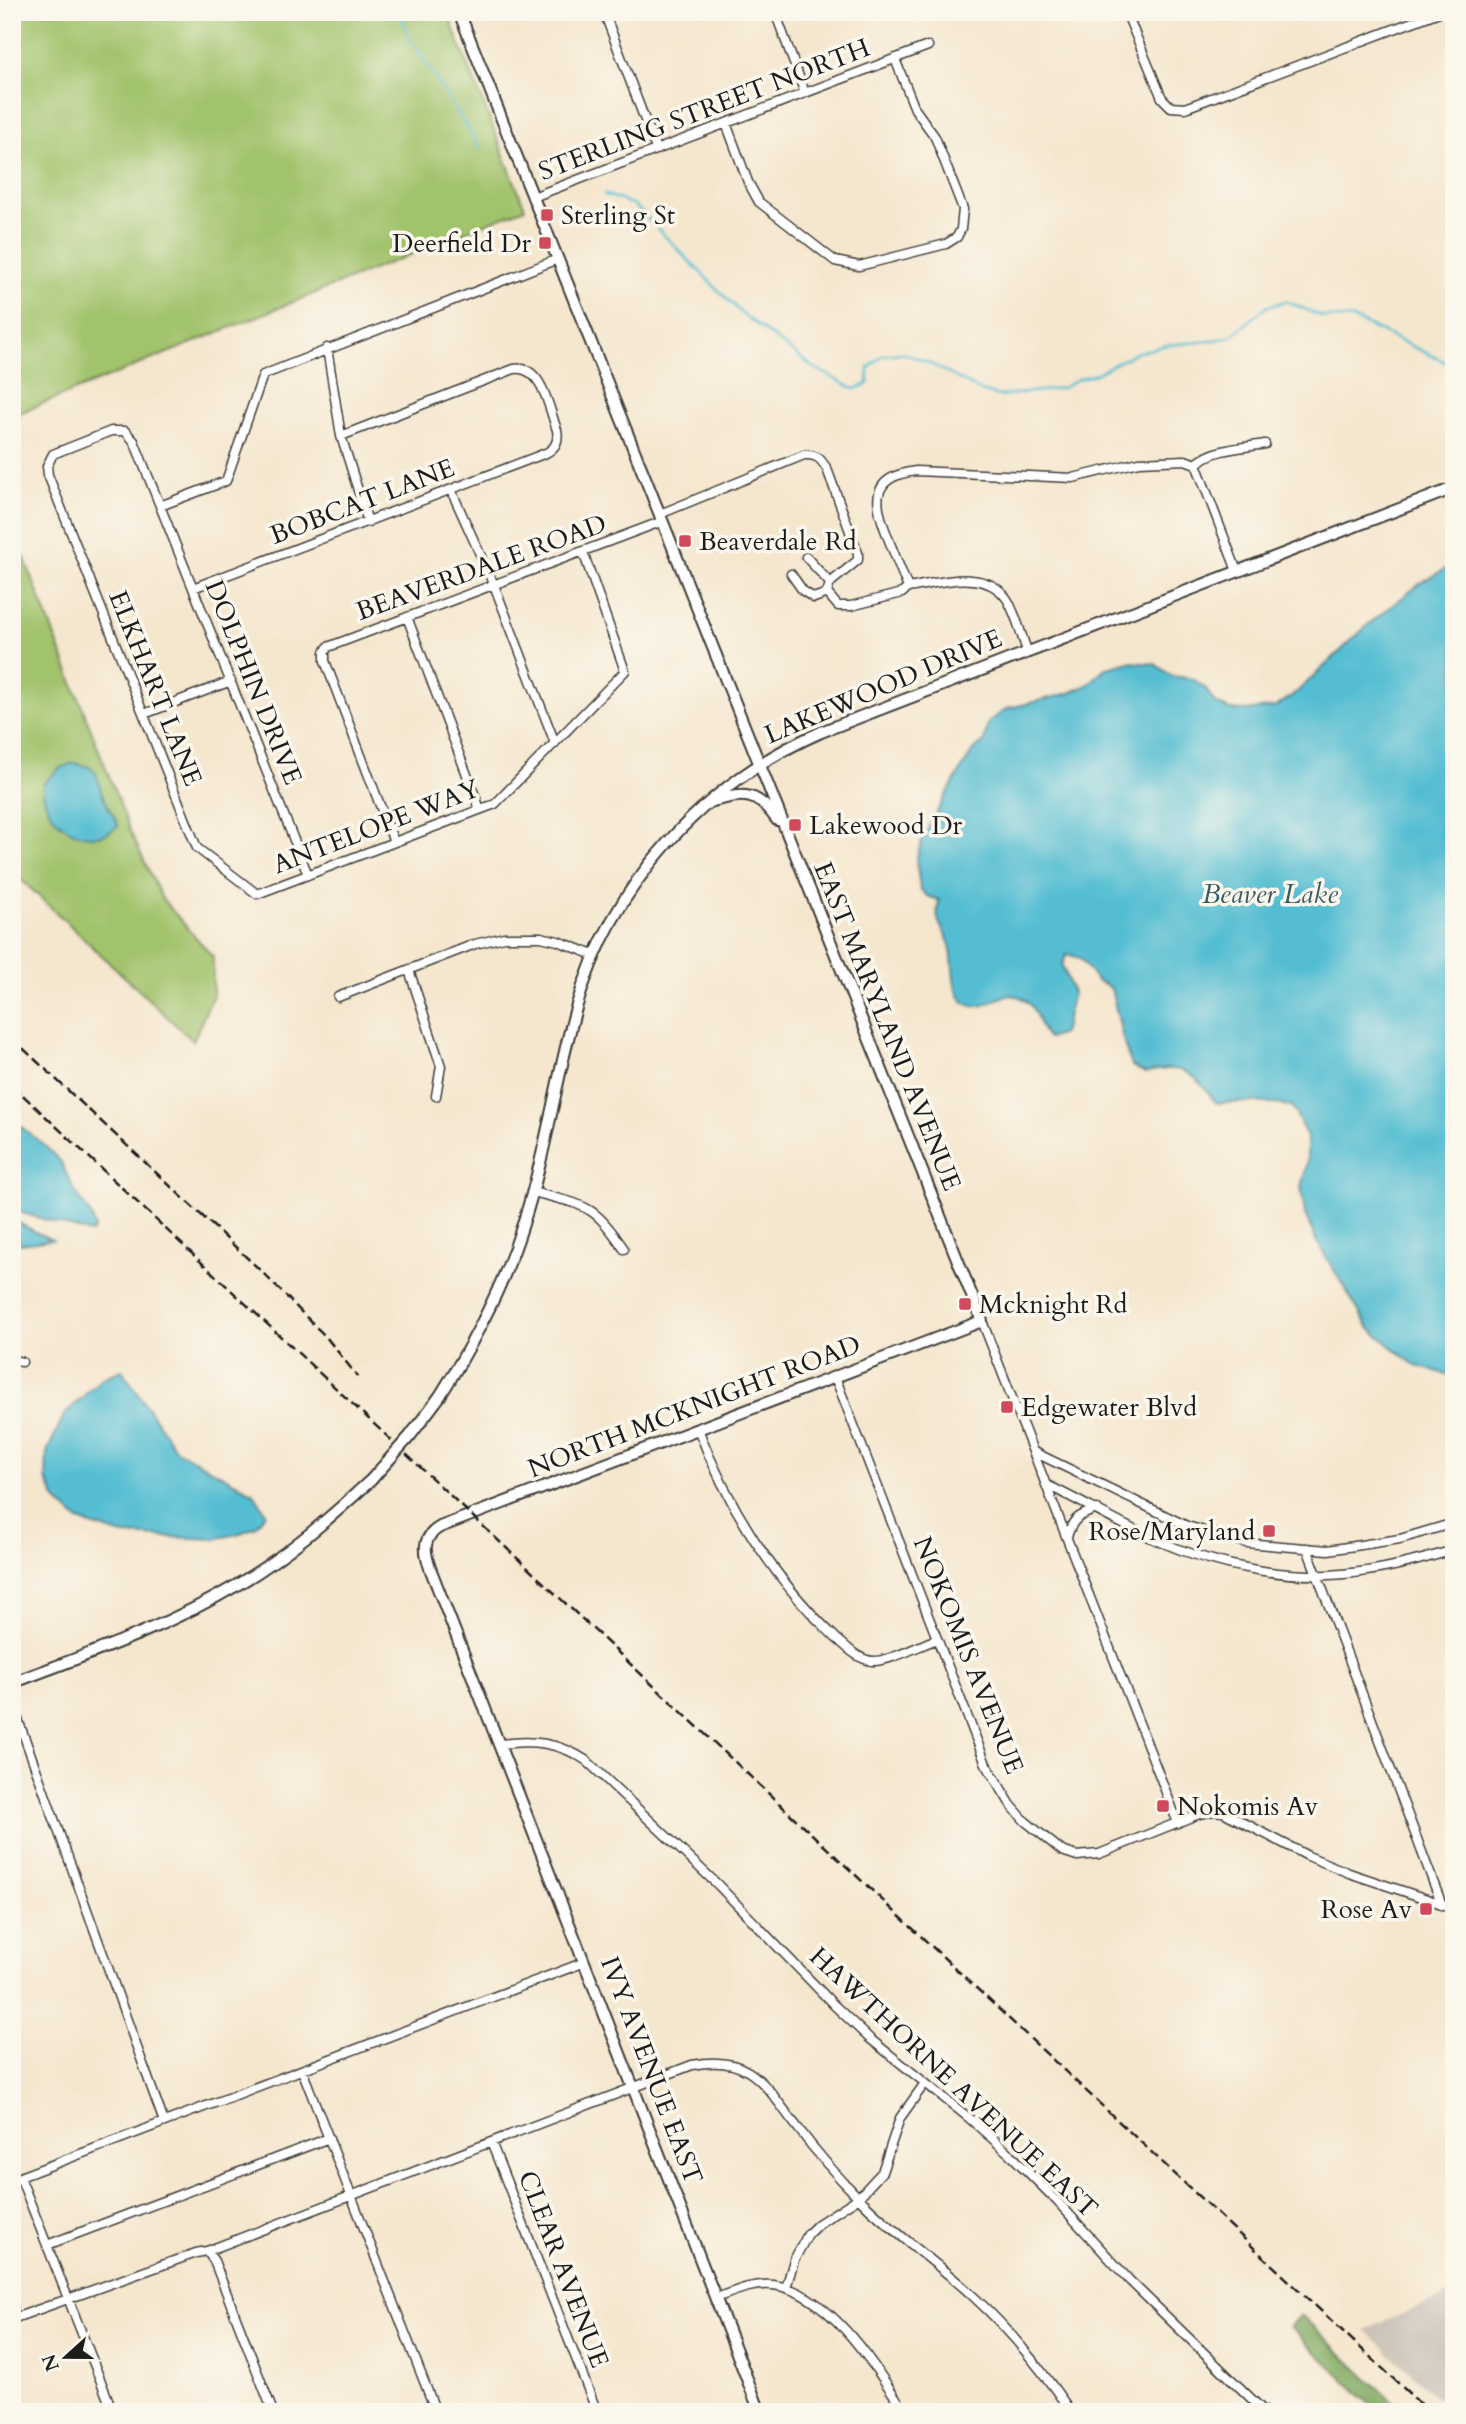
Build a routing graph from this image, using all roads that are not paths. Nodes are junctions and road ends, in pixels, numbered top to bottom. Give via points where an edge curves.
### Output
1 (459, 12) edge
2 (604, 12) edge
3 (775, 12) edge
4 (1126, 12) edge
5 (1439, 12) edge
6 (929, 47) dead end
7 (895, 59) junction
8 (805, 93) junction
9 (726, 123) junction
10 (656, 149) junction
11 (533, 197) junction
12 (558, 259) junction
13 (327, 348) junction
14 (341, 436) junction
15 (1265, 444) dead end
16 (1196, 464) junction
17 (48, 475) joint
18 (1454, 488) edge
19 (451, 490) junction
20 (160, 506) junction
21 (661, 517) junction
22 (368, 522) junction
23 (583, 552) junction
24 (806, 557) dead end
25 (1237, 571) junction
26 (791, 574) dead end
27 (830, 583) junction
28 (494, 585) junction
29 (193, 588) junction
30 (908, 588) junction
31 (827, 593) junction
32 (407, 617) junction
33 (1027, 651) junction
34 (230, 681) junction
35 (144, 714) junction
36 (555, 743) junction
37 (758, 764) junction
38 (707, 803) junction
39 (480, 810) junction
40 (788, 836) junction
41 (394, 842) junction
42 (308, 875) junction
43 (257, 894) joint
44 (594, 955) junction
45 (409, 970) junction
46 (338, 997) dead end
47 (436, 1096) dead end
48 (533, 1192) junction
49 (624, 1249) dead end
50 (982, 1321) junction
51 (12, 1360) edge
52 (22, 1362) dead end
53 (835, 1377) junction
54 (698, 1429) junction
55 (1034, 1452) junction
56 (1046, 1485) junction
57 (1097, 1509) junction
58 (1454, 1523) edge
59 (1067, 1537) junction
60 (426, 1540) joint
61 (1307, 1548) junction
62 (1454, 1550) edge
63 (1316, 1574) junction
64 (937, 1639) junction
65 (12, 1682) edge
66 (12, 1703) edge
67 (500, 1744) junction
68 (1178, 1823) junction
69 (1442, 1905) junction
70 (1454, 1908) edge
71 (585, 1962) junction
72 (302, 2070) junction
73 (925, 2083) junction
74 (634, 2087) junction
75 (164, 2122) junction
76 (329, 2138) junction
77 (491, 2142) junction
78 (16, 2178) edge
79 (351, 2196) junction
80 (858, 2198) junction
81 (47, 2245) junction
82 (207, 2251) junction
83 (786, 2288) junction
84 (69, 2298) junction
85 (716, 2298) junction
86 (12, 2319) edge
87 (113, 2412) edge
88 (273, 2412) edge
89 (436, 2412) edge
90 (597, 2412) edge
91 (760, 2412) edge
92 (905, 2412) edge
93 (1072, 2412) edge
94 (1265, 2412) edge

1 - 11 street, EAST MARYLAND AVENUE
2 - 10 street
3 - 8 street
4 - 5 street via 1162,98 1171,107 1185,108
6 - 7 street, STERLING STREET NORTH
7 - 8 street, STERLING STREET NORTH
7 - 9 street via 915,108 935,137 963,209 961,229 946,244 859,266 835,261 760,202
8 - 9 street, STERLING STREET NORTH
9 - 10 street, STERLING STREET NORTH
10 - 11 street, STERLING STREET NORTH
11 - 12 street, EAST MARYLAND AVENUE
12 - 13 street
12 - 21 street, EAST MARYLAND AVENUE
13 - 14 street
13 - 20 street via 263,375 226,481
14 - 19 street, BOBCAT LANE via 514,369 529,370 538,380 558,433 556,444 546,453
14 - 22 street
15 - 16 street via 1204,456
16 - 25 street
16 - 30 street via 1185,460 1139,462 1073,478 901,473 878,493 877,511
17 - 20 street, DOLPHIN DRIVE via 49,459 59,451 111,431 125,432 134,441
17 - 35 street, ELKHART LANE
18 - 25 street, LAKEWOOD DRIVE
19 - 22 street, BOBCAT LANE
19 - 28 street
20 - 29 street, DOLPHIN DRIVE
21 - 23 street, BEAVERDALE ROAD
21 - 27 street, BEAVERDALE ROAD via 804,455 820,457 858,553 858,560
21 - 37 street, EAST MARYLAND AVENUE
22 - 29 street, BOBCAT LANE
23 - 28 street, BEAVERDALE ROAD
23 - 36 street, ANTELOPE WAY via 625,671
24 - 27 street
25 - 33 street, LAKEWOOD DRIVE
26 - 31 street via 814,598
27 - 31 street
28 - 32 street, BEAVERDALE ROAD
28 - 36 street
29 - 34 street, DOLPHIN DRIVE
30 - 31 street via 851,606 838,606
30 - 33 street via 979,580 996,587 1012,609
32 - 39 street
32 - 41 street, BEAVERDALE ROAD via 333,644 325,652
33 - 37 street, LAKEWOOD DRIVE via 821,732
34 - 35 street
34 - 42 street, DOLPHIN DRIVE
35 - 43 street, ELKHART LANE via 197,848
36 - 39 street, ANTELOPE WAY via 495,804
37 - 38 street, LAKEWOOD DRIVE
37 - 40 street, EAST MARYLAND AVENUE
38 - 40 street via 740,794 754,797 768,807
38 - 44 street, LAKEWOOD DRIVE via 657,851
39 - 41 street, ANTELOPE WAY
40 - 50 street, EAST MARYLAND AVENUE
41 - 42 street, ANTELOPE WAY
42 - 43 street, ANTELOPE WAY
44 - 45 street via 541,937 504,937
44 - 48 street, LAKEWOOD DRIVE via 571,1026
45 - 46 street
45 - 47 street via 441,1066
48 - 49 street via 598,1214
48 - 65 street, LAKEWOOD DRIVE, bridge via 515,1248 477,1335 440,1396 371,1480 311,1534 198,1607
50 - 53 street, NORTH MCKNIGHT ROAD
50 - 55 street, EAST MARYLAND AVENUE
51 - 52 street
53 - 54 street, NORTH MCKNIGHT ROAD
53 - 64 street, NOKOMIS AVENUE
54 - 60 street, NORTH MCKNIGHT ROAD via 440,1527
54 - 64 street via 723,1487 762,1553 853,1653 878,1661
55 - 56 street, EAST MARYLAND AVENUE
55 - 61 street via 1187,1526 1246,1543
56 - 57 street
56 - 59 street, EAST MARYLAND AVENUE
57 - 59 street via 1071,1522
57 - 63 street via 1194,1554 1241,1567
58 - 61 street via 1400,1539 1328,1550
59 - 68 street, EAST MARYLAND AVENUE
60 - 67 street, IVY AVENUE EAST via 430,1568
61 - 63 street
62 - 63 street via 1389,1568
63 - 69 street
64 - 68 street, NOKOMIS AVENUE via 991,1774 1010,1805 1041,1836 1067,1853 1088,1856
66 - 75 street
67 - 71 street, IVY AVENUE EAST
67 - 73 street, HAWTHORNE AVENUE EAST via 544,1742 587,1761 718,1885 834,2005
68 - 69 street, NOKOMIS AVENUE via 1205,1812 1223,1812 1339,1869
69 - 70 street, NOKOMIS AVENUE
71 - 72 street
71 - 74 street, IVY AVENUE EAST
72 - 75 street
72 - 76 street
73 - 80 street via 900,2118 881,2172
73 - 94 street, HAWTHORNE AVENUE EAST via 1013,2157 1130,2281
74 - 77 street
74 - 80 street via 703,2063 739,2067 760,2081
74 - 85 street, IVY AVENUE EAST
75 - 78 street
76 - 79 street
76 - 81 street
77 - 79 street
77 - 90 street, CLEAR AVENUE
78 - 81 street
79 - 82 street
79 - 89 street
80 - 83 street via 808,2234
80 - 93 street via 1002,2324
81 - 84 street
82 - 84 street
82 - 88 street
83 - 85 street via 757,2285
83 - 92 street via 815,2301 833,2318
84 - 86 street
84 - 87 street
85 - 91 street, IVY AVENUE EAST

